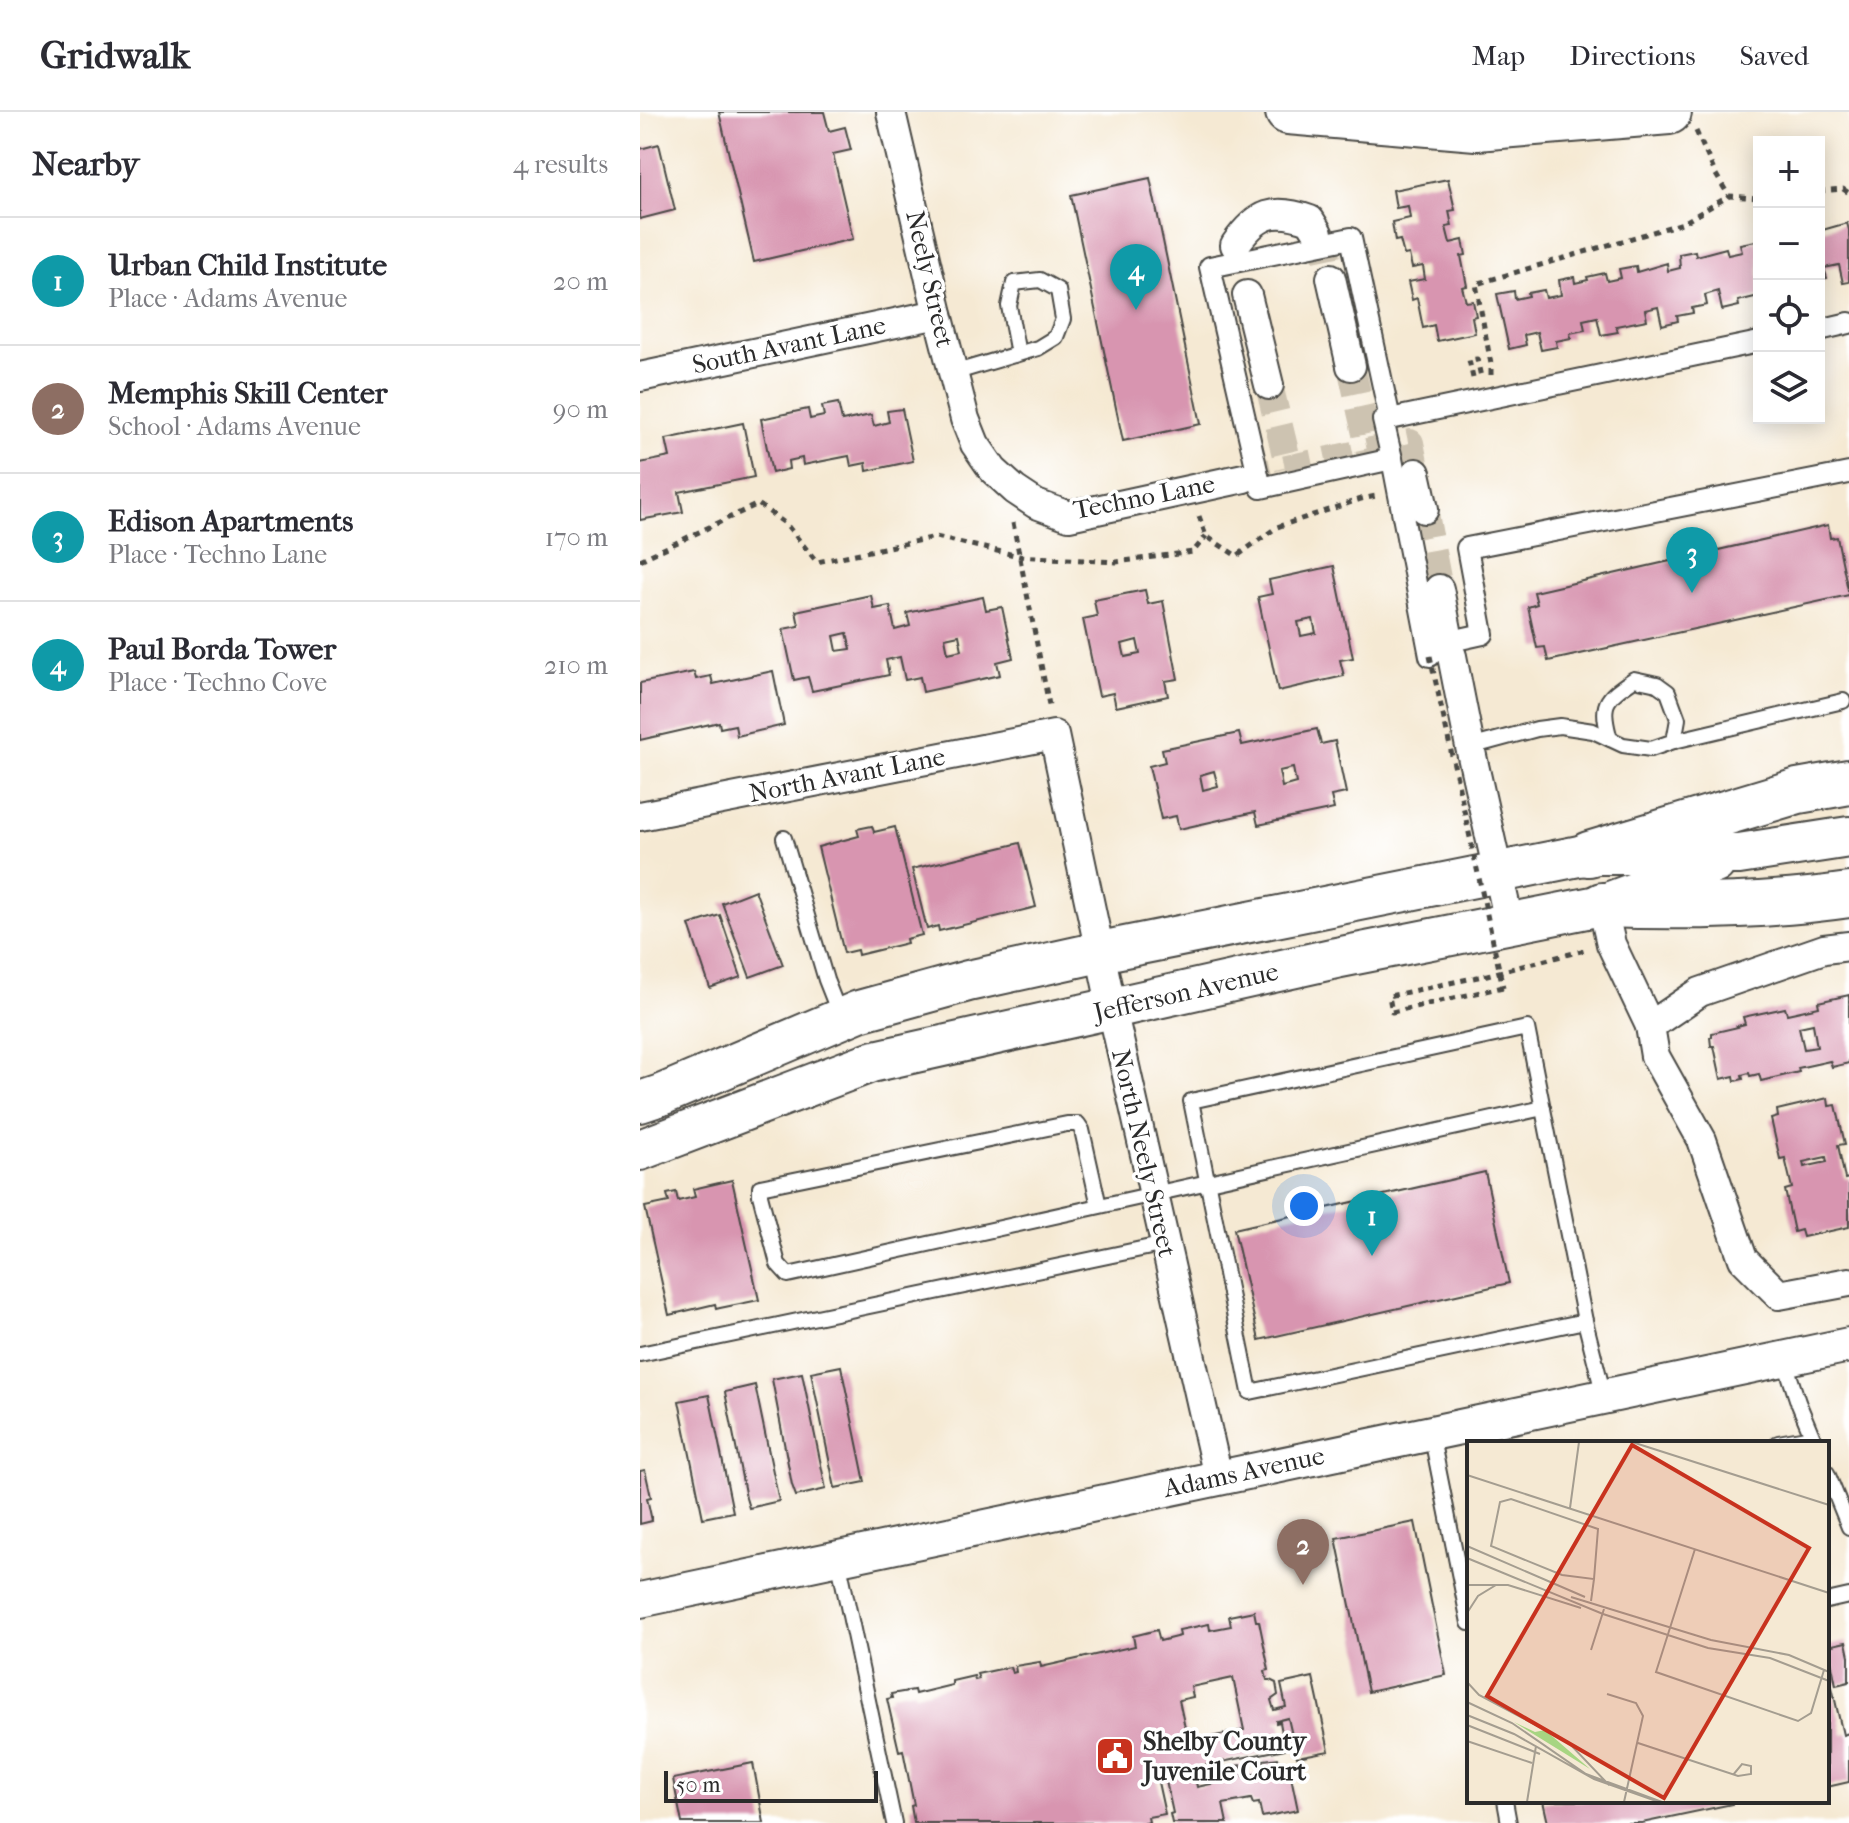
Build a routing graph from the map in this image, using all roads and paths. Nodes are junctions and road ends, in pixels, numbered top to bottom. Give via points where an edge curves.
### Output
1 (891, 112) edge
2 (1288, 112) edge
3 (1681, 119) edge
4 (1825, 190) edge
5 (1849, 193) edge
6 (1729, 196) junction
7 (1753, 198) edge
8 (1318, 233) tunnel mouth
9 (1235, 245) dead end
10 (1331, 278) tunnel mouth
11 (1247, 295) tunnel mouth
12 (938, 314) junction
13 (1849, 323) edge
14 (1825, 329) edge
15 (1753, 343) edge
16 (1018, 354) junction
17 (1469, 360) dead end
18 (1351, 366) tunnel mouth
19 (953, 373) junction
20 (640, 377) edge
21 (1269, 385) tunnel mouth
22 (1390, 419) junction
23 (975, 444) joint
24 (1849, 473) edge
25 (1244, 478) tunnel mouth
26 (1398, 480) junction
27 (1189, 489) junction
28 (1024, 496) junction
29 (1424, 509) tunnel mouth
30 (1206, 536) junction
31 (1019, 556) junction
32 (640, 560) edge
33 (1439, 589) tunnel mouth
34 (1439, 647) junction
35 (1843, 701) dead end
36 (1054, 735) junction
37 (1610, 739) junction
38 (1674, 741) junction
39 (1470, 747) junction
40 (1849, 782) edge
41 (640, 816) edge
42 (1849, 837) edge
43 (784, 838) dead end
44 (1589, 854) junction
45 (1739, 854) junction
46 (1498, 871) junction
47 (1849, 895) edge
48 (1509, 922) junction
49 (1606, 925) junction
50 (1849, 946) edge
51 (1100, 952) junction
52 (1112, 1009) junction
53 (841, 1019) junction
54 (1650, 1026) junction
55 (640, 1102) edge
56 (1543, 1108) junction
57 (640, 1150) edge
58 (1208, 1182) junction
59 (1154, 1193) junction
60 (1099, 1206) junction
61 (1165, 1244) junction
62 (1849, 1282) edge
63 (1585, 1321) junction
64 (1849, 1345) edge
65 (640, 1354) edge
66 (1784, 1358) junction
67 (1604, 1396) junction
68 (1431, 1432) junction
69 (1813, 1440) edge
70 (1218, 1477) junction
71 (1829, 1478) edge
72 (1849, 1527) edge
73 (838, 1559) junction
74 (1849, 1596) edge
75 (640, 1600) edge
76 (1829, 1601) edge
77 (1467, 1613) edge
78 (1505, 1803) edge
79 (894, 1823) edge
80 (1509, 1823) edge

1 - 12 street, Neely Street
2 - 3 main road via 1476,128
3 - 6 path
4 - 5 path
6 - 7 path
6 - 17 path via 1683,223 1476,284 1490,377 1481,379 1477,359
8 - 9 street via 1310,220 1289,213 1267,215 1249,225
10 - 18 street
11 - 21 street
12 - 19 street, Neely Street
12 - 20 street, South Avant Lane
13 - 14 street
15 - 22 street via 1478,396
16 - 16 lane via 1056,337 1063,319 1058,290 1040,280 1014,283 1009,306
16 - 19 lane
19 - 23 street, Neely Street
22 - 26 street via 1383,420
22 - 26 street via 1351,238 1210,267 1261,488
23 - 28 street, Techno Lane via 993,470
24 - 34 street via 1467,548 1483,634
25 - 27 street, Techno Lane
26 - 29 street
26 - 30 path via 1361,499 1277,527 1237,556
26 - 34 street
27 - 28 street, Techno Lane via 1069,516
27 - 30 path
28 - 31 path via 1012,518
30 - 31 path via 1193,552 1116,562
31 - 32 path via 936,537 817,562 786,524 758,504
31 - 36 path
33 - 34 street
34 - 39 street
34 - 49 path, bridge via 1503,987 1392,1012 1389,996 1487,975
35 - 38 lane
36 - 41 street, North Avant Lane
36 - 51 street, North Neely Street
37 - 38 lane via 1651,749
37 - 38 lane via 1606,703 1634,679 1668,692 1678,719
37 - 39 lane via 1560,726
39 - 46 street
40 - 44 main road via 1798,791
42 - 45 main road, Jefferson Avenue
43 - 53 lane
44 - 45 main road, Jefferson Avenue
44 - 46 main road, Jefferson Avenue
45 - 49 main road, Jefferson Avenue
46 - 48 street
46 - 51 main road, Jefferson Avenue
47 - 49 main road via 1671,908
48 - 49 main road, Jefferson Avenue
48 - 52 main road, Jefferson Avenue
49 - 54 street
50 - 54 street via 1824,949 1700,992
51 - 52 street, North Neely Street
51 - 53 main road, Jefferson Avenue via 968,981
52 - 57 main road, Jefferson Avenue via 871,1062
52 - 59 street, North Neely Street
53 - 55 main road, Jefferson Avenue
54 - 62 street via 1655,1056 1702,1140 1743,1259 1779,1295
56 - 58 lane
56 - 58 lane via 1527,1028 1191,1101
56 - 63 lane
58 - 59 lane
58 - 63 lane via 1250,1392
59 - 60 lane
59 - 61 street, North Neely Street
60 - 60 lane via 788,1275 778,1264 760,1187 1078,1124
61 - 65 lane
61 - 70 street, North Neely Street
63 - 67 lane
64 - 66 street, Adams Avenue
66 - 67 street, Adams Avenue
66 - 69 lane
67 - 68 street, Adams Avenue
68 - 70 street, Adams Avenue
68 - 77 lane
70 - 73 street, Adams Avenue
71 - 72 lane
73 - 75 street, Adams Avenue
73 - 79 lane
74 - 76 lane
78 - 80 lane

